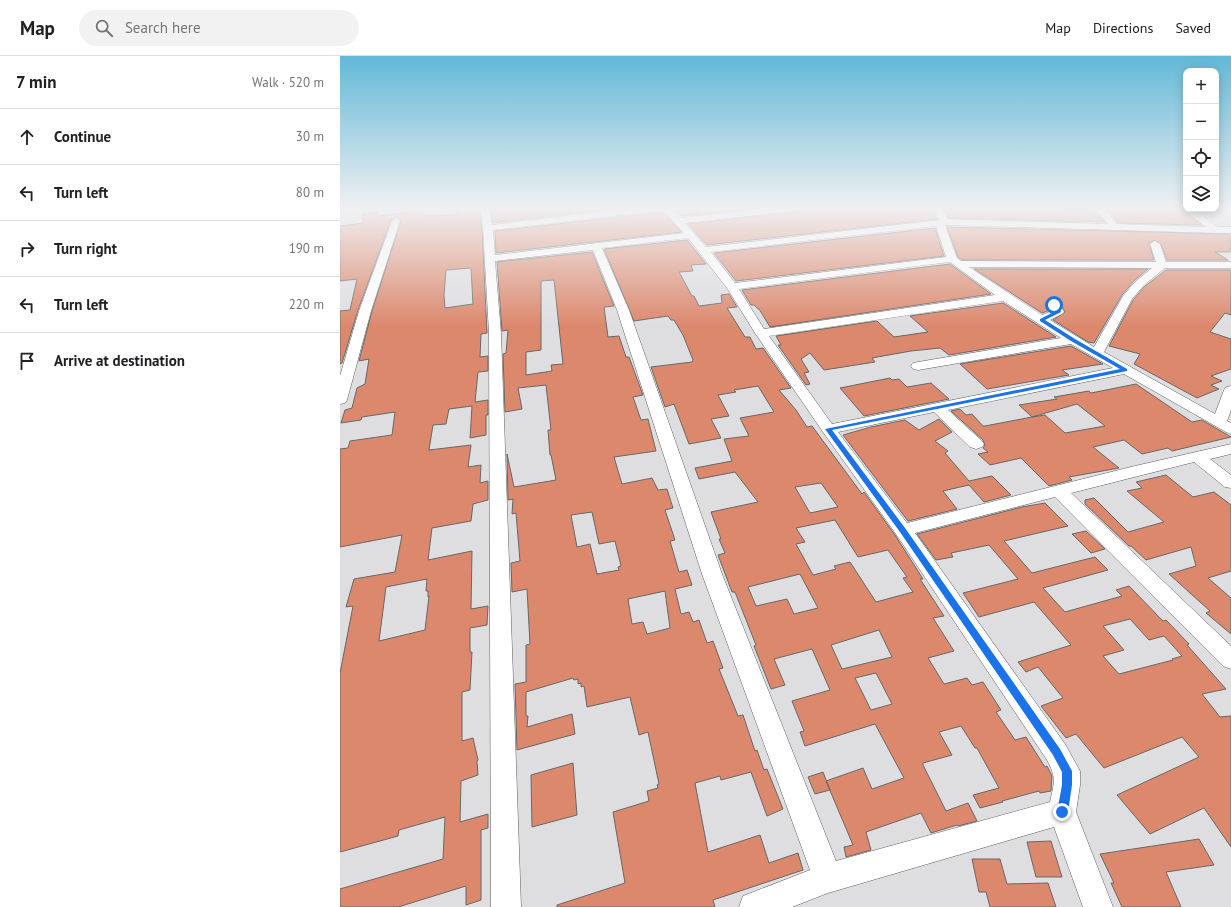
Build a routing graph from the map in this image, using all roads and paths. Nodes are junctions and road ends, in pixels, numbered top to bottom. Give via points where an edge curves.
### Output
1 (596, 246) edge
2 (387, 247) edge
3 (489, 247) edge
4 (590, 247) edge
5 (701, 247) edge
6 (732, 247) edge
7 (950, 247) edge
8 (1156, 247) edge
9 (704, 250) junction
10 (490, 259) junction
11 (955, 262) junction
12 (1162, 265) junction
13 (1231, 265) edge
14 (732, 287) junction
15 (1005, 297) junction
16 (1054, 305) dead end
17 (1041, 320) junction
18 (761, 333) junction
19 (1073, 340) junction
20 (1097, 354) junction
21 (918, 366) dead end
22 (1125, 370) junction
23 (1231, 390) edge
24 (340, 400) edge
25 (938, 408) junction
26 (1225, 426) edge
27 (828, 429) junction
28 (976, 444) dead end
29 (1231, 449) edge
30 (1197, 457) junction
31 (1231, 483) edge
32 (1058, 490) junction
33 (903, 530) junction
34 (1231, 660) edge
35 (1062, 812) junction
36 (828, 878) junction
37 (771, 904) edge
38 (506, 907) edge
39 (1098, 907) edge

1 - 36 street via 623,310 712,574
2 - 24 street via 365,311
3 - 10 street
4 - 10 street
5 - 9 street
6 - 9 street
7 - 11 street
8 - 12 street
9 - 14 street
10 - 38 street via 496,384
11 - 12 street
11 - 14 street
11 - 15 street
12 - 13 street
12 - 20 street via 1127,298
14 - 18 street
15 - 17 street
15 - 18 street
16 - 17 street via 1058,312
17 - 19 street
18 - 27 street
19 - 20 street
19 - 21 street
20 - 22 street
22 - 25 street
22 - 26 street
23 - 26 street
25 - 27 street
25 - 28 street
27 - 33 street
29 - 30 street
30 - 31 street
30 - 32 street
32 - 33 street
32 - 34 street
33 - 35 street via 1067,771
35 - 36 street
35 - 39 street
36 - 37 street

